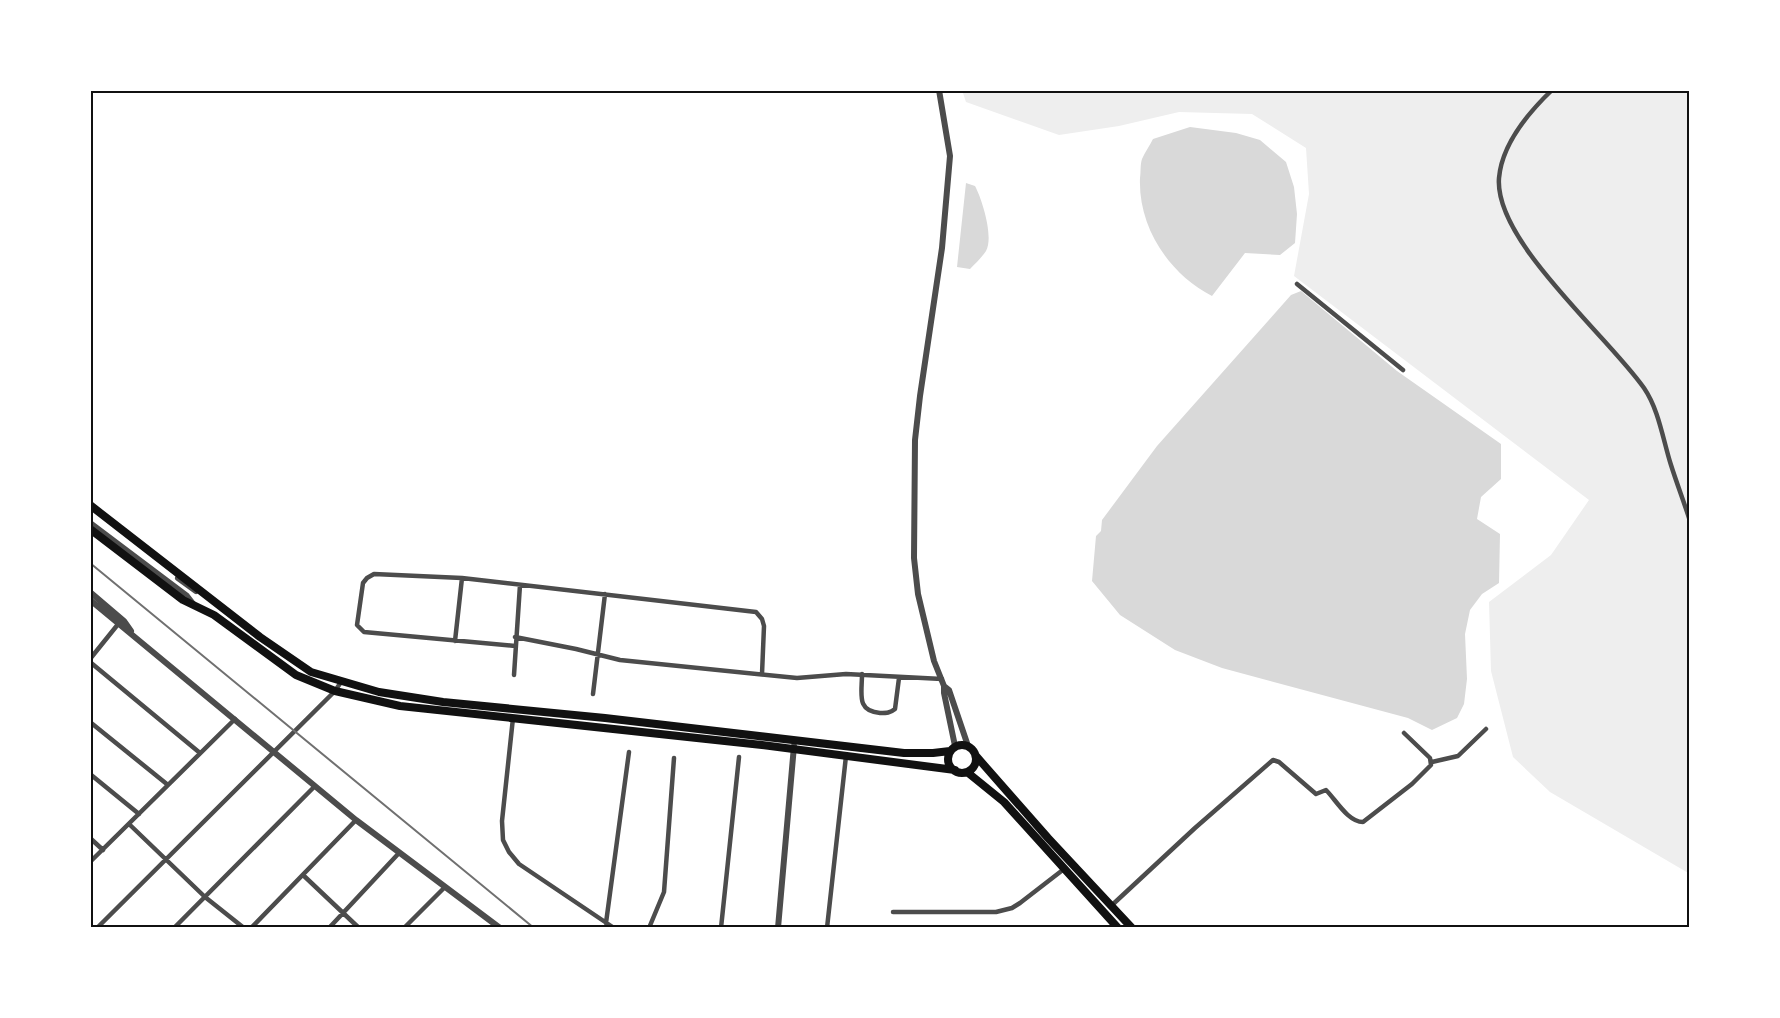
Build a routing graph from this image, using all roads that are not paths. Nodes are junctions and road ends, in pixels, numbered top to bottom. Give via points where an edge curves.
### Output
1 (939, 90) edge
2 (1552, 90) edge
3 (1297, 284) dead end
4 (1403, 370) dead end
5 (90, 507) edge
6 (1690, 521) edge
7 (90, 523) edge
8 (90, 529) edge
9 (462, 578) junction
10 (520, 585) junction
11 (90, 592) edge
12 (605, 594) junction
13 (90, 600) edge
14 (195, 606) junction
15 (122, 622) junction
16 (515, 638) junction
17 (455, 641) junction
18 (515, 646) junction
19 (598, 655) junction
20 (90, 661) edge
21 (762, 674) junction
22 (862, 674) junction
23 (514, 675) dead end
24 (899, 678) junction
25 (341, 682) junction
26 (943, 682) junction
27 (335, 691) junction
28 (593, 694) dead end
29 (513, 718) junction
30 (235, 719) junction
31 (90, 722) edge
32 (1486, 729) dead end
33 (1404, 733) dead end
34 (796, 739) junction
35 (968, 746) junction
36 (794, 749) junction
37 (953, 749) junction
38 (273, 751) junction
39 (629, 752) dead end
40 (200, 753) junction
41 (846, 756) junction
42 (976, 756) junction
43 (739, 757) dead end
44 (674, 758) dead end
45 (1432, 762) junction
46 (955, 771) junction
47 (967, 772) junction
48 (90, 774) edge
49 (168, 785) junction
50 (315, 786) junction
51 (139, 814) junction
52 (356, 820) junction
53 (129, 824) junction
54 (90, 838) edge
55 (103, 850) junction
56 (399, 853) junction
57 (166, 859) junction
58 (90, 862) edge
59 (1064, 869) junction
60 (303, 875) junction
61 (445, 887) junction
62 (204, 897) junction
63 (1111, 906) junction
64 (893, 912) dead end
65 (344, 913) junction
66 (606, 922) junction
67 (97, 928) edge
68 (174, 928) edge
69 (244, 928) edge
70 (251, 928) edge
71 (329, 928) edge
72 (359, 928) edge
73 (404, 928) edge
74 (498, 928) edge
75 (614, 928) edge
76 (649, 928) edge
77 (721, 928) edge
78 (778, 928) edge
79 (828, 928) edge
80 (1118, 928) edge
81 (1132, 928) edge

1 - 26 street via 950,156 942,248 915,440 914,558 918,594
2 - 6 street via 1520,128 1502,163 1499,180 1503,209 1531,256 1645,390
3 - 4 street
5 - 25 main road via 287,656 311,672
7 - 14 street
8 - 14 main road
9 - 10 street
9 - 17 street
9 - 17 street via 374,574 363,583 357,625 364,632
10 - 12 street
10 - 16 street
11 - 15 street
12 - 19 street
12 - 21 street via 756,612 764,626
13 - 15 street
14 - 27 main road via 214,615 296,675
15 - 20 street
15 - 30 street
16 - 18 street
16 - 19 street
17 - 18 street
18 - 23 street
19 - 21 street
19 - 28 street
20 - 40 street
21 - 22 street via 797,678
22 - 24 street
22 - 24 street via 862,704 871,712 895,710
24 - 26 street
25 - 27 street
25 - 34 main road via 444,702
26 - 35 street
26 - 37 street
27 - 29 main road via 400,706
27 - 38 street
29 - 36 main road
29 - 66 street via 503,840 519,864
30 - 38 street
30 - 40 street
31 - 49 street
32 - 45 street via 1458,756
33 - 45 street
34 - 36 street
34 - 37 main road via 918,754
35 - 37 main road via 961,744
35 - 42 main road
36 - 41 main road
36 - 78 street
37 - 46 main road via 948,758
38 - 50 street
38 - 57 street
39 - 66 street
40 - 49 street
41 - 46 main road
41 - 79 street
42 - 47 main road
42 - 63 main road
43 - 77 street
44 - 76 street via 664,892
45 - 63 street via 1412,784 1359,823 1326,790 1316,794 1273,760
46 - 47 main road
47 - 59 main road via 1004,802
48 - 51 street
49 - 51 street
50 - 52 street
50 - 62 street
51 - 53 street
52 - 56 street
52 - 60 street
53 - 55 street
53 - 57 street
54 - 55 street
55 - 58 street
56 - 61 street
56 - 65 street
57 - 62 street
57 - 67 street
59 - 64 street via 1012,908 996,912
59 - 80 main road
60 - 65 street
60 - 70 street
61 - 73 street
61 - 74 street
62 - 68 street
62 - 69 street
63 - 81 main road
65 - 71 street
65 - 72 street
66 - 75 street

